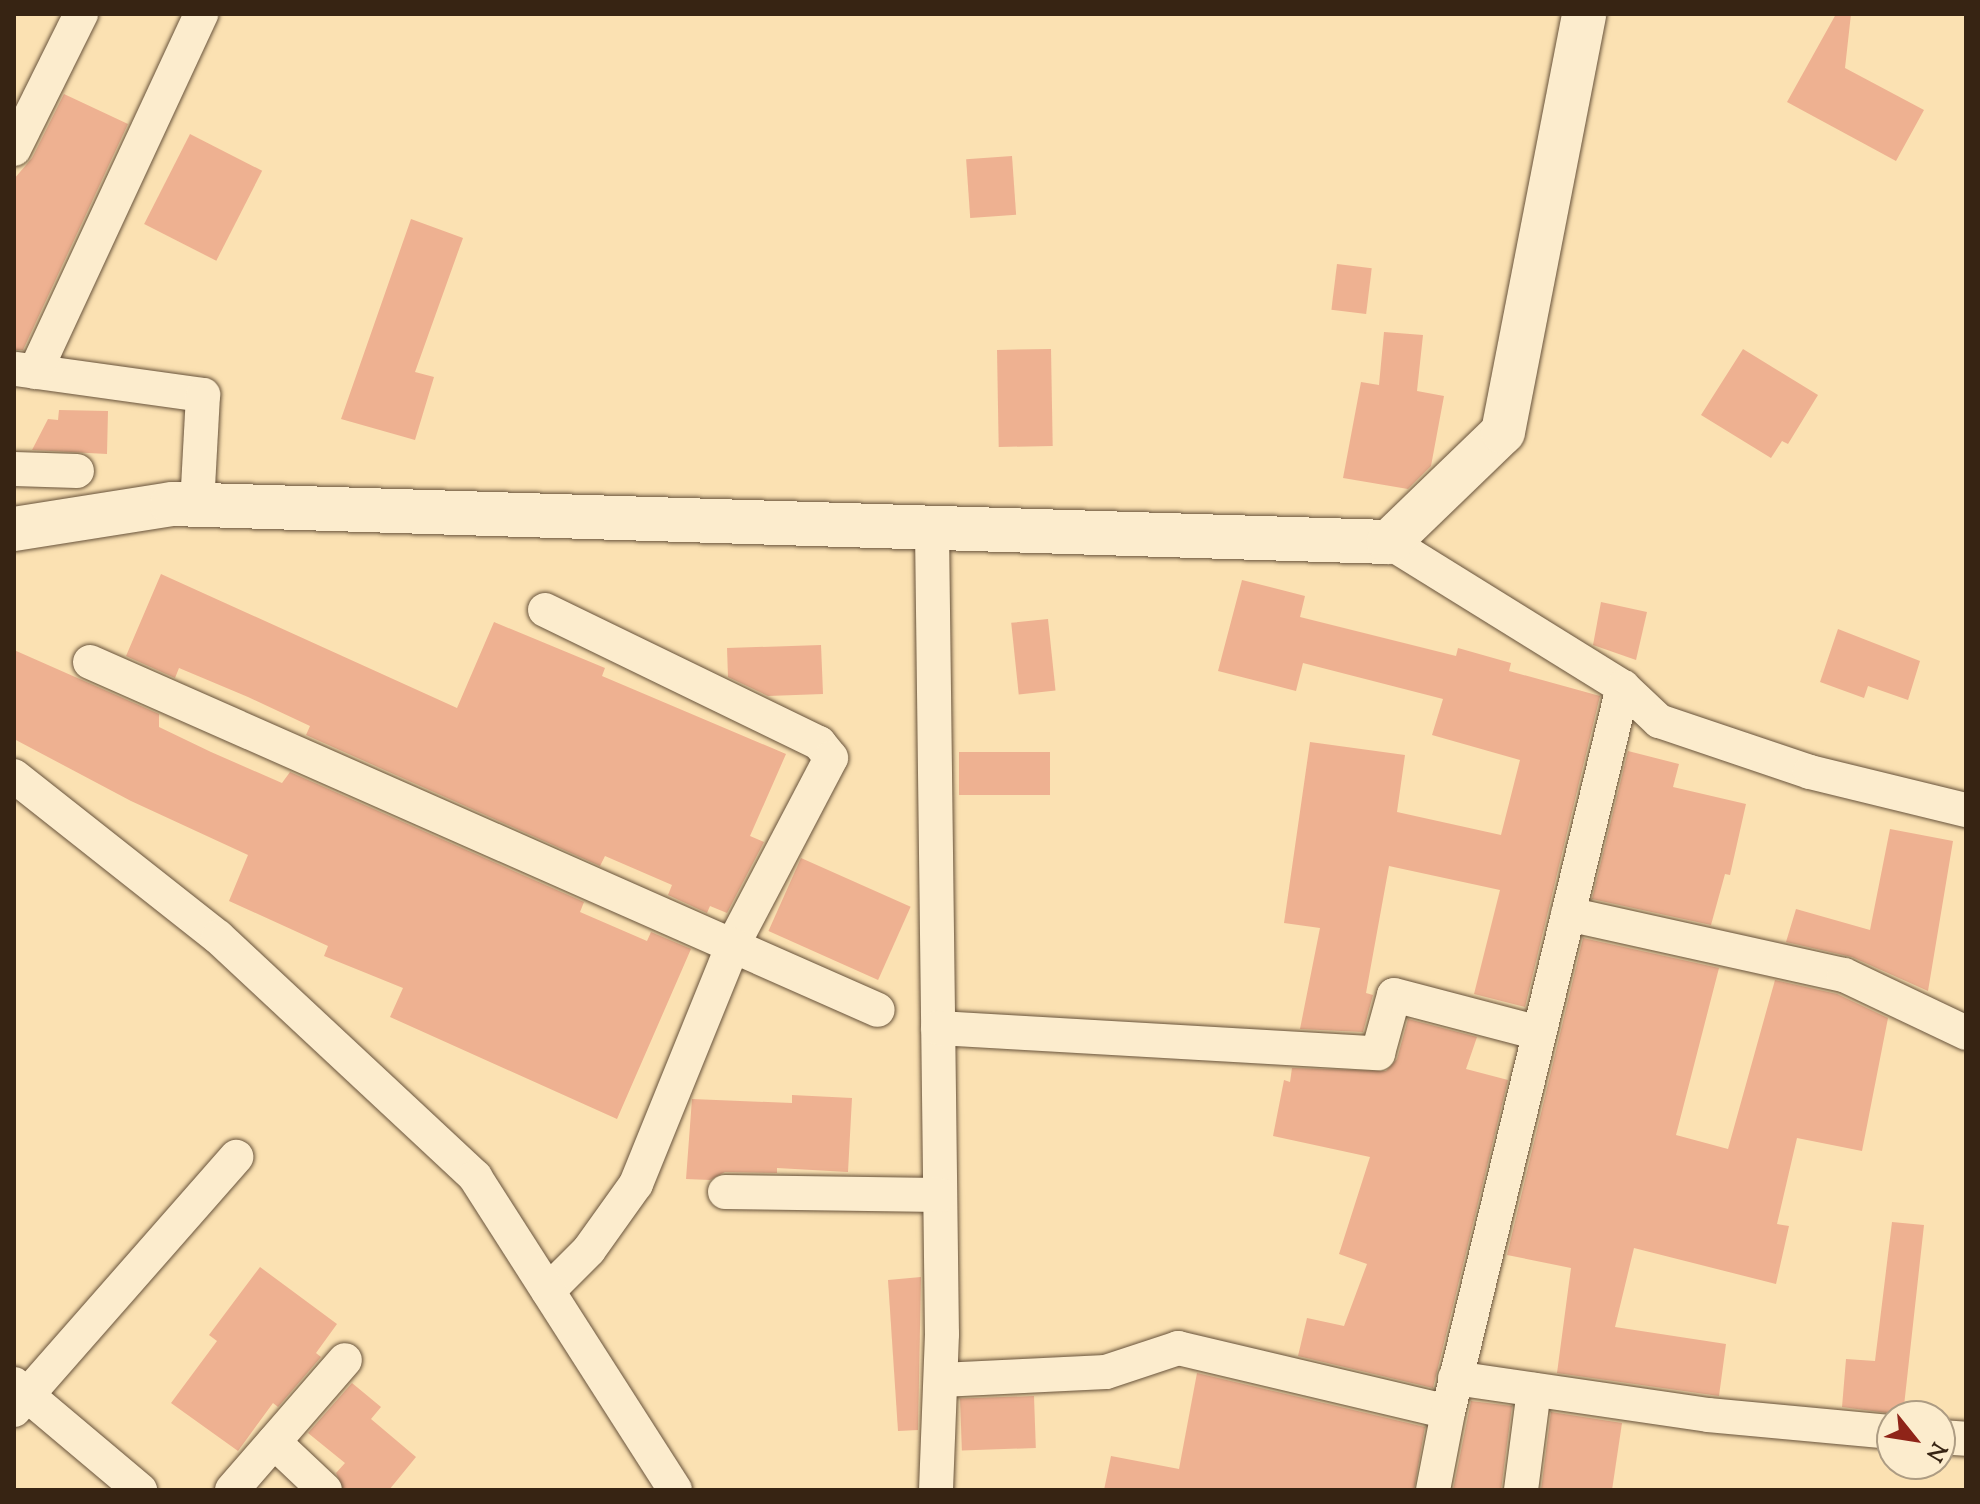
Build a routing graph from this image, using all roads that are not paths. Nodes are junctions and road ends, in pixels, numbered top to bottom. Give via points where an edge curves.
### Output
1 (81, 14) edge
2 (201, 14) edge
3 (1584, 14) edge
4 (14, 149) edge
5 (25, 370) edge
6 (14, 469) edge
7 (77, 471) dead end
8 (197, 506) junction
9 (14, 529) edge
10 (932, 530) junction
11 (1389, 542) junction
12 (545, 610) dead end
13 (90, 662) dead end
14 (1623, 687) junction
15 (14, 776) edge
16 (1966, 810) edge
17 (1568, 914) junction
18 (733, 945) junction
19 (878, 1010) dead end
20 (938, 1028) junction
21 (1539, 1033) junction
22 (1966, 1033) edge
23 (236, 1157) dead end
24 (725, 1192) dead end
25 (940, 1195) junction
26 (548, 1291) junction
27 (345, 1360) dead end
28 (1455, 1378) junction
29 (941, 1380) junction
30 (1534, 1390) junction
31 (18, 1397) edge
32 (1448, 1412) junction
33 (1876, 1431) edge
34 (274, 1442) junction
35 (140, 1490) edge
36 (232, 1490) edge
37 (325, 1490) edge
38 (675, 1490) edge
39 (936, 1490) edge
40 (1433, 1490) edge
41 (1521, 1490) edge

1 - 4 street
2 - 5 street
3 - 11 street via 1503,432
5 - 8 street via 203,395
6 - 7 street
8 - 9 street via 172,504
8 - 10 street
10 - 11 street
10 - 20 street
11 - 14 street
12 - 18 street via 819,743 831,758
13 - 18 street
14 - 16 street via 1659,721 1810,772
14 - 17 street
15 - 26 street via 218,937 475,1177
17 - 21 street
17 - 22 street via 1844,975
18 - 19 street
18 - 26 street via 636,1184 589,1250
20 - 21 street via 1378,1053 1394,995
20 - 25 street
21 - 28 street
23 - 31 street
24 - 25 street
25 - 29 street
26 - 38 street
27 - 34 street
28 - 30 street
28 - 32 street
29 - 32 street via 1106,1372 1178,1348
29 - 39 street
30 - 33 street via 1708,1415
30 - 41 street
31 - 35 street
32 - 40 street
34 - 36 street
34 - 37 street

